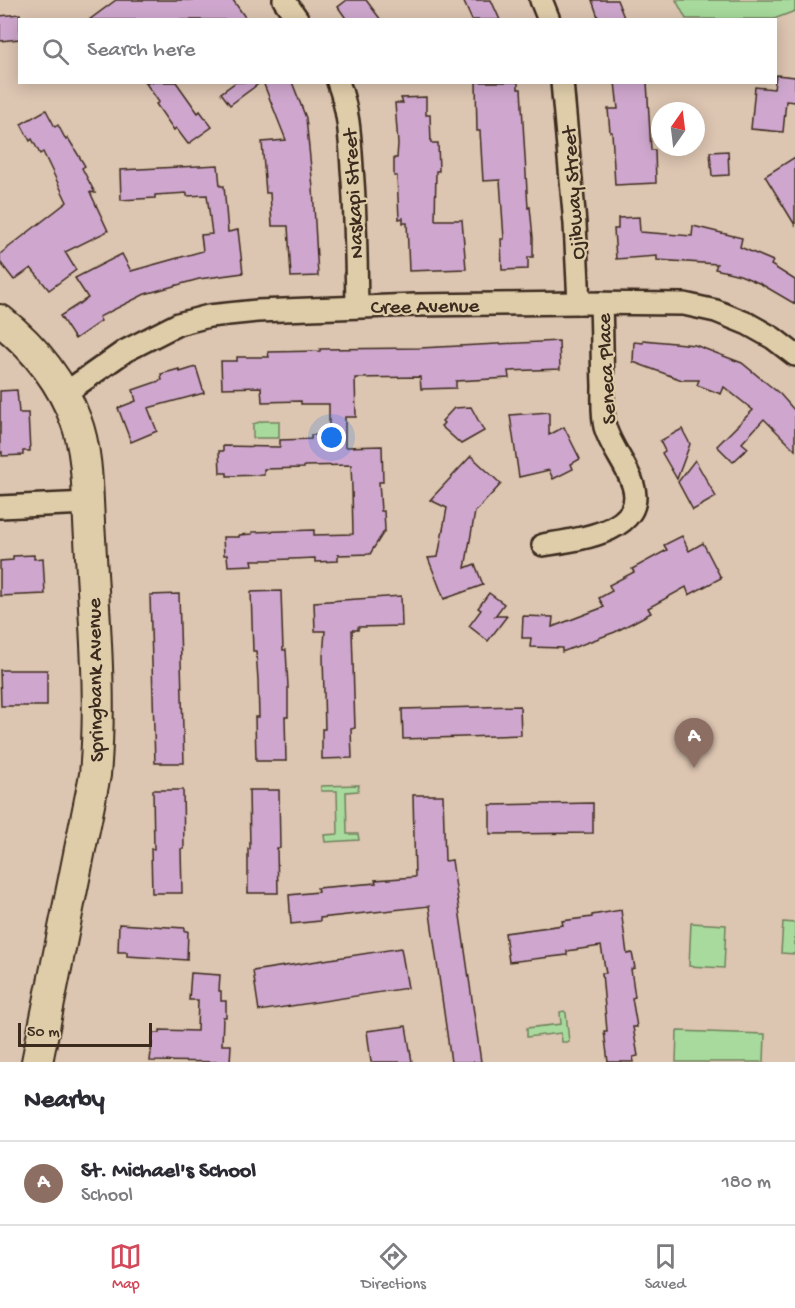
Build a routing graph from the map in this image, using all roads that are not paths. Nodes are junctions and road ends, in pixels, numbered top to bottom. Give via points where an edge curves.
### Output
1 (284, 0) edge
2 (541, 0) edge
3 (297, 18) edge
4 (548, 18) edge
5 (339, 84) edge
6 (562, 84) edge
7 (579, 303) junction
8 (601, 303) junction
9 (357, 306) junction
10 (0, 320) edge
11 (795, 355) edge
12 (64, 394) junction
13 (88, 503) junction
14 (0, 507) edge
15 (543, 545) dead end
16 (37, 1062) edge

1 - 3 street
2 - 4 street
5 - 9 street, Naskapi Street via 350,128
6 - 7 street, Ojibway Street
7 - 8 street, Cree Avenue
7 - 9 street, Cree Avenue
8 - 11 street, Cree Avenue via 676,303 716,311 753,326
8 - 15 street, Seneca Place via 603,417 633,485 633,503 624,521 591,537
9 - 12 street, Cree Avenue via 229,312 178,324 125,351
10 - 12 main road, Springbank Avenue via 40,358
12 - 13 main road, Springbank Avenue via 81,438
13 - 14 street
13 - 16 main road, Springbank Avenue via 99,733 95,775

